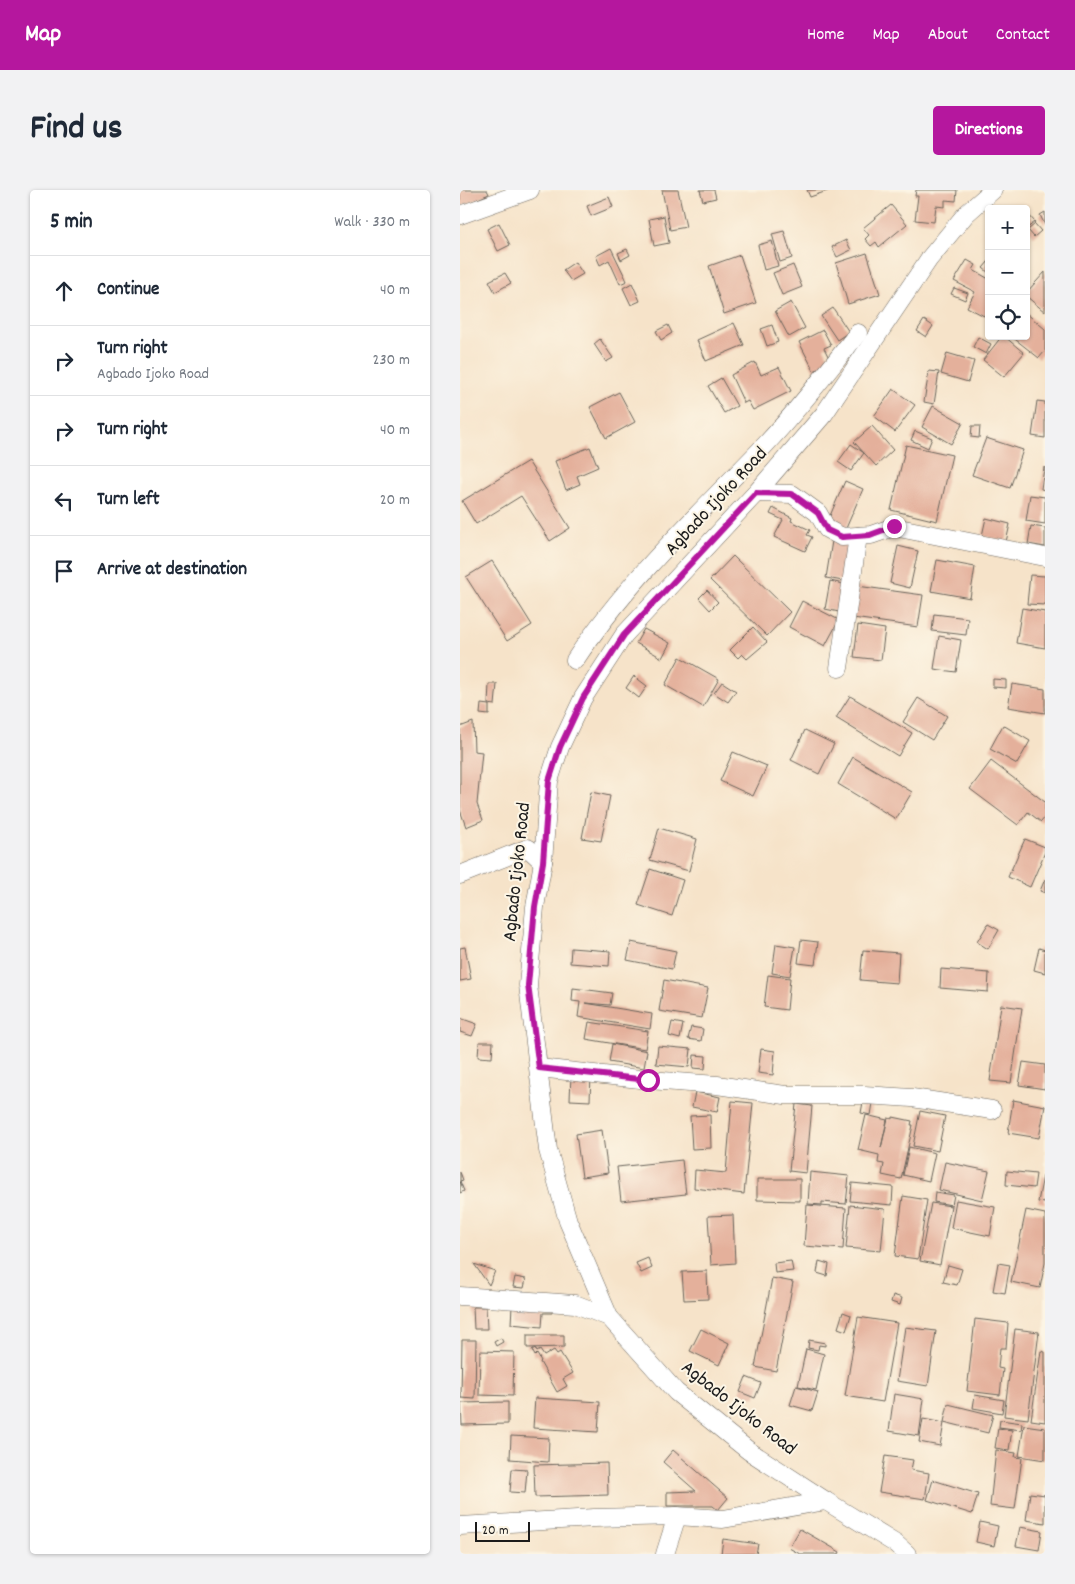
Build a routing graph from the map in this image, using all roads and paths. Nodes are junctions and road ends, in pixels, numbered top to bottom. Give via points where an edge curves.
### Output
1 (530, 190) edge
2 (993, 190) edge
3 (460, 215) edge
4 (858, 333) dead end
5 (756, 493) junction
6 (858, 536) junction
7 (1045, 557) edge
8 (576, 660) dead end
9 (839, 668) dead end
10 (543, 862) junction
11 (460, 875) edge
12 (539, 1068) junction
13 (992, 1110) dead end
14 (460, 1296) edge
15 (609, 1317) junction
16 (826, 1501) junction
17 (677, 1516) junction
18 (460, 1526) edge
19 (666, 1554) edge
20 (907, 1554) edge

1 - 3 street
2 - 5 street, Agbado Ijoko Road via 966,214 929,259 824,414
4 - 8 street via 808,397 642,574 595,630
5 - 6 street via 792,494 818,513 827,530 842,537
5 - 10 street, Agbado Ijoko Road via 624,635 583,698 560,747 549,781
6 - 7 street via 894,526
6 - 9 street
10 - 11 street via 528,848
10 - 12 street, Agbado Ijoko Road via 528,985
12 - 13 street via 717,1085 785,1095 912,1098
12 - 15 street, Agbado Ijoko Road via 548,1150 566,1212
14 - 15 street via 575,1304
15 - 16 street, Agbado Ijoko Road via 676,1392 750,1450
16 - 17 street via 723,1519
16 - 20 street, Agbado Ijoko Road
17 - 18 street
17 - 19 street

